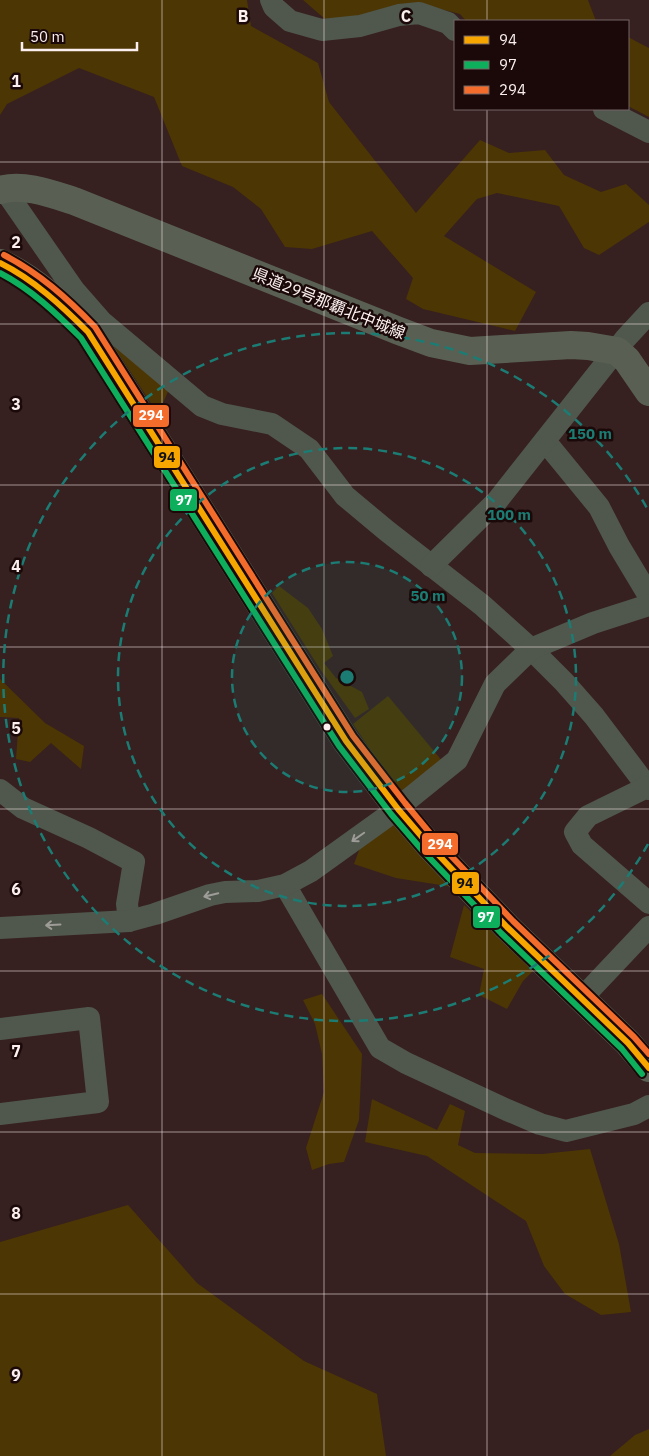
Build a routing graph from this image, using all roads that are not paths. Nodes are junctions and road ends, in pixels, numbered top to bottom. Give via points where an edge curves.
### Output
1 (271, 0) edge
2 (454, 29) edge
3 (606, 110) edge
4 (649, 132) edge
5 (2, 189) edge
6 (0, 263) edge
7 (68, 298) junction
8 (649, 313) edge
9 (95, 327) junction
10 (616, 351) junction
11 (649, 392) edge
12 (545, 441) junction
13 (431, 566) junction
14 (649, 596) edge
15 (649, 604) edge
16 (532, 649) junction
17 (648, 788) edge
18 (0, 790) edge
19 (398, 809) junction
20 (286, 885) junction
21 (649, 903) edge
22 (129, 921) junction
23 (649, 927) edge
24 (0, 930) edge
25 (582, 998) junction
26 (0, 1029) edge
27 (649, 1068) edge
28 (649, 1106) edge
29 (0, 1114) edge

1 - 2 street via 290,21 322,30 360,26 419,13 448,23
3 - 4 street
5 - 7 street
5 - 10 main road, 県道29号那覇北中城線 via 50,193 74,201 431,343 470,352 571,345
6 - 7 main road
7 - 9 main road
8 - 10 street
9 - 13 street via 202,406 222,414 272,424 309,449 345,496
9 - 19 main road via 340,733
10 - 11 main road via 627,360
10 - 12 street
12 - 13 street via 497,501
12 - 14 street via 599,506
13 - 16 street
15 - 16 street
16 - 17 street via 594,716
16 - 19 street via 495,684 457,760
17 - 21 street via 588,816 575,832 582,845
18 - 22 street via 23,808 134,862 127,904
19 -> 20 street
19 - 25 main road via 507,927
20 -> 22 street via 210,895
20 - 28 street via 380,1048 507,1110 566,1131 634,1114
22 -> 24 street
23 - 25 street
25 - 27 main road
26 - 29 street via 90,1018 98,1102

